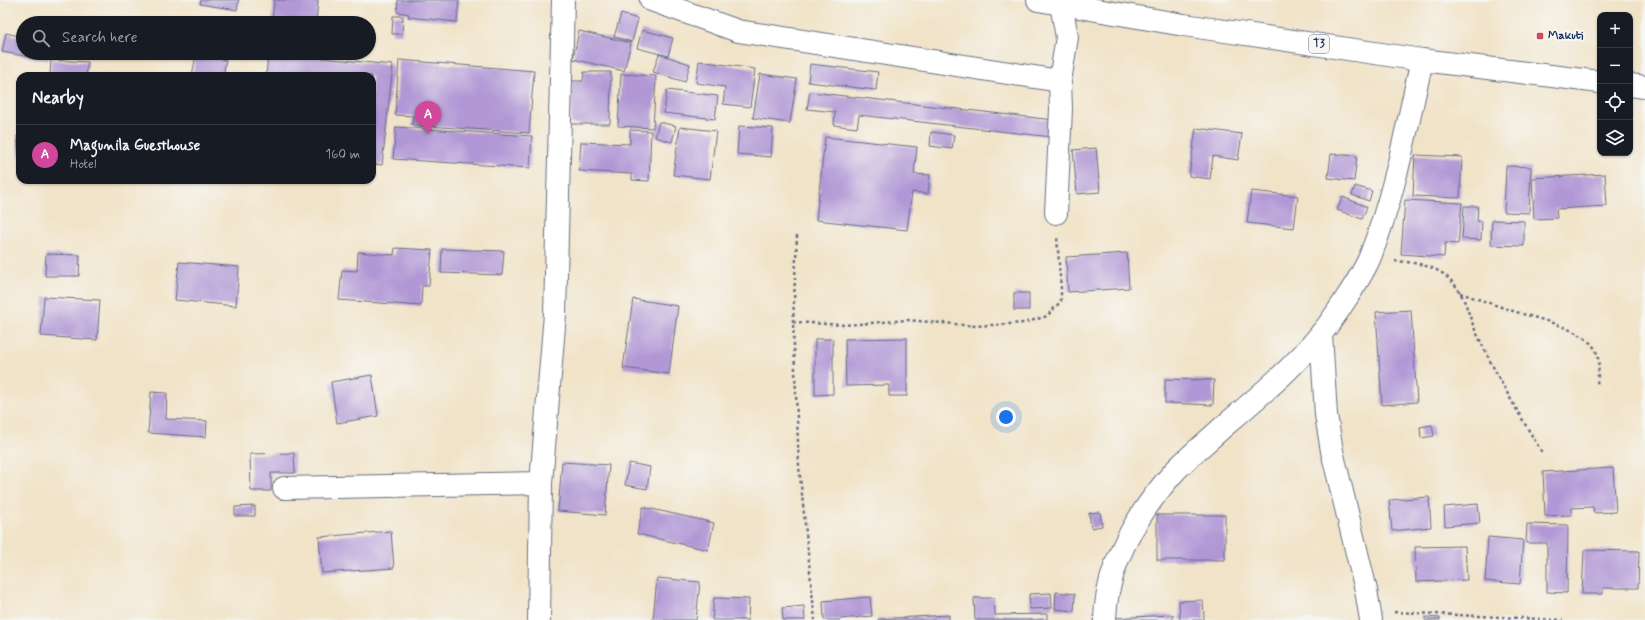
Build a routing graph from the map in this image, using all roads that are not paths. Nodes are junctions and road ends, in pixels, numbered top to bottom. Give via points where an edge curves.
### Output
1 (563, 0) edge
2 (651, 0) edge
3 (1038, 0) edge
4 (1061, 4) junction
5 (1422, 60) junction
6 (1060, 81) junction
7 (1597, 82) edge
8 (1633, 85) edge
9 (1645, 87) edge
10 (1056, 213) road end
11 (1321, 334) junction
12 (540, 483) junction
13 (284, 488) dead end
14 (1370, 615) edge
15 (539, 620) edge
16 (1105, 620) edge

1 - 12 main road via 555,314
2 - 6 main road via 738,31
3 - 4 main road, T3
4 - 5 main road, T3
4 - 6 main road via 1067,37
5 - 7 main road, T3
5 - 11 main road via 1397,172 1370,258 1352,290
6 - 10 main road
8 - 9 main road
11 - 14 main road via 1326,415 1332,451
11 - 16 main road via 1259,397 1174,472 1142,514 1122,549 1111,578 1105,605
12 - 13 main road
12 - 15 main road

